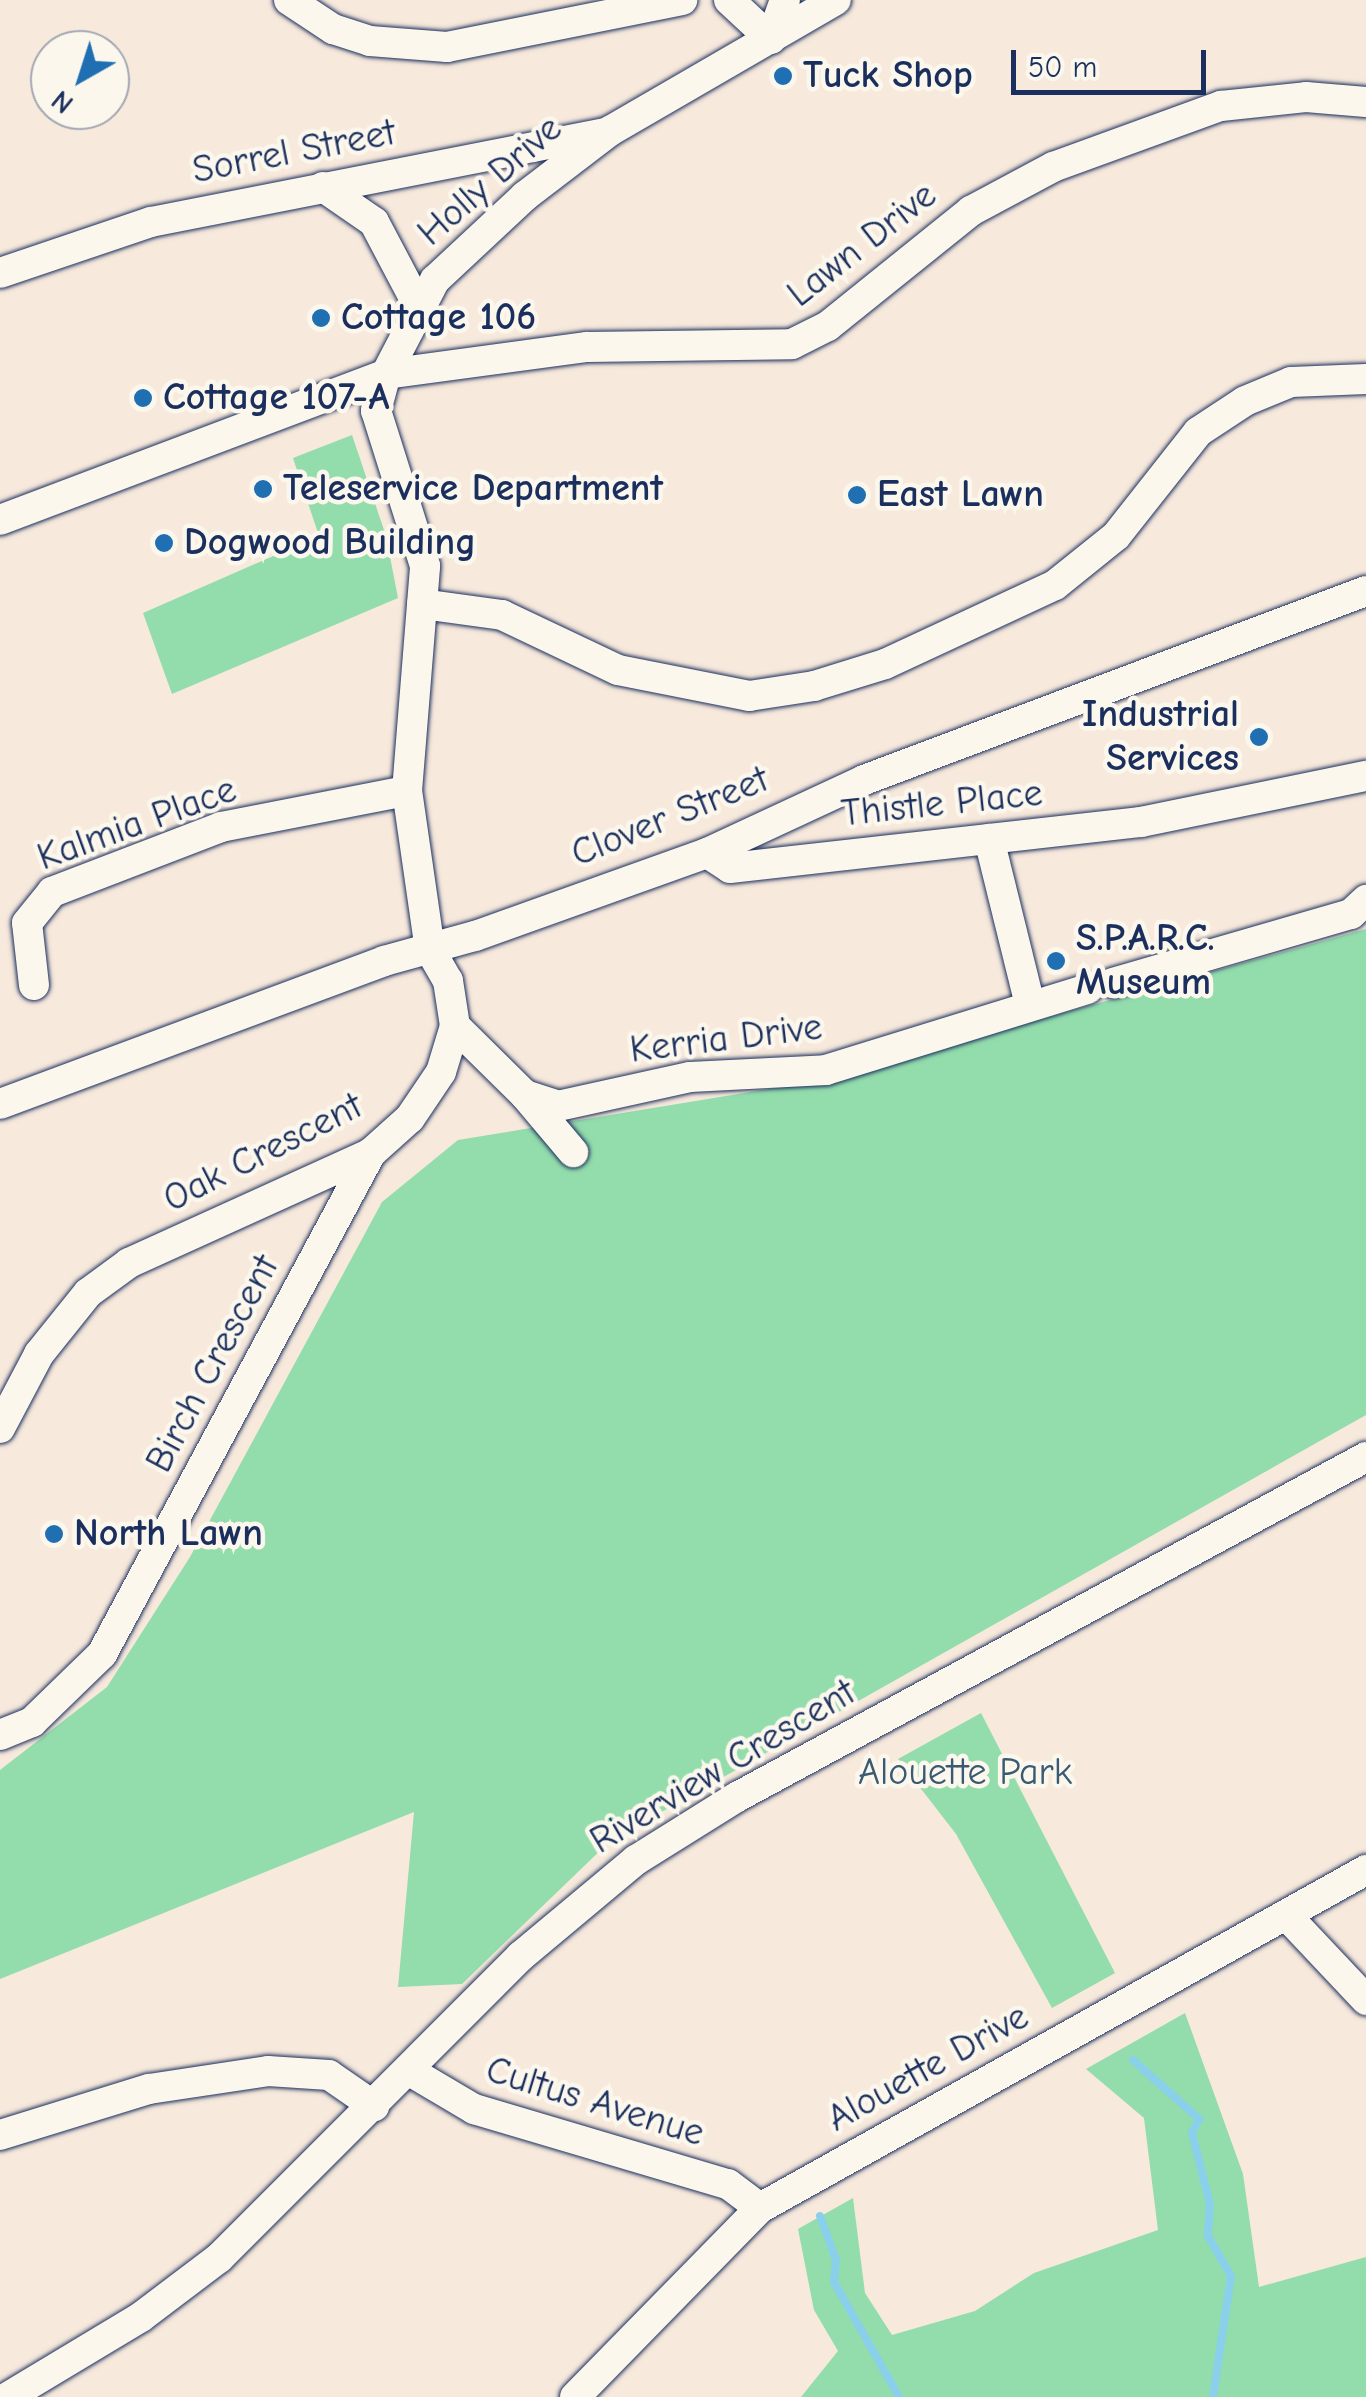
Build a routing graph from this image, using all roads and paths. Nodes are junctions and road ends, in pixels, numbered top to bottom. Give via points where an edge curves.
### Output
1 (289, 0) edge
2 (682, 0) edge
3 (728, 0) edge
4 (786, 0) edge
5 (836, 0) edge
6 (771, 40) junction
7 (1366, 102) edge
8 (610, 132) junction
9 (323, 187) junction
10 (0, 273) edge
11 (421, 311) junction
12 (386, 374) junction
13 (1366, 379) edge
14 (0, 520) edge
15 (1366, 591) edge
16 (422, 604) junction
17 (1352, 605) edge
18 (1366, 776) edge
19 (407, 790) junction
20 (990, 839) junction
21 (706, 853) junction
22 (1366, 900) edge
23 (430, 950) junction
24 (34, 985) dead end
25 (1030, 1006) junction
26 (455, 1026) junction
27 (525, 1095) junction
28 (0, 1104) edge
29 (573, 1152) dead end
30 (371, 1153) junction
31 (0, 1428) edge
32 (1366, 1457) edge
33 (0, 1736) edge
34 (1366, 1870) edge
35 (1286, 1915) junction
36 (1366, 2000) edge
37 (408, 2070) junction
38 (374, 2106) junction
39 (0, 2135) edge
40 (760, 2208) junction
41 (8, 2397) edge
42 (574, 2397) edge

1 - 2 street via 318,21 370,41 446,48
3 - 6 street
4 - 6 street
5 - 6 street, Holly Drive
6 - 8 street, Holly Drive
7 - 12 street, Lawn Drive via 1306,97 1221,106 1054,168 970,211 828,326 792,344 587,347
8 - 9 street, Sorrel Street
8 - 11 street, Holly Drive via 461,255 435,280
9 - 10 street, Sorrel Street via 150,222
9 - 11 street via 374,222
11 - 12 street, Holly Drive
12 - 14 street
12 - 16 street, Oak Crescent via 376,411 425,566
13 - 16 street via 1290,382 1246,401 1198,432 1116,536 1055,585 885,664 814,686 748,696 618,670 502,615
15 - 17 street, Clover Street
16 - 19 street, Oak Crescent
17 - 21 street, Clover Street via 864,780
18 - 20 street, Thistle Place via 1172,816
19 - 23 street, Oak Crescent
19 - 24 street, Kalmia Place via 221,828 52,892 26,923
20 - 21 street, Thistle Place via 730,868
20 - 25 street
21 - 23 street, Clover Street
22 - 25 street, Kerria Drive via 1352,914
23 - 26 street, Oak Crescent via 448,981
23 - 28 street, Clover Street
25 - 27 street, Kerria Drive via 826,1070 690,1077 558,1106
26 - 27 street
26 - 30 street, Oak Crescent via 442,1072 410,1118
27 - 29 street
30 - 31 street, Oak Crescent via 129,1263 88,1293 39,1354
30 - 33 street, Birch Crescent via 102,1654 32,1722
32 - 37 street, Riverview Crescent via 676,1833 561,1918
34 - 35 street, Alouette Drive
35 - 36 street
35 - 40 street, Alouette Drive
37 - 38 street, Riverview Crescent
37 - 40 street, Cultus Avenue via 474,2109 728,2184
38 - 39 street via 329,2075 268,2071 149,2089
38 - 41 street, Riverview Crescent via 278,2206 191,2282
40 - 42 street, Alouette Drive

